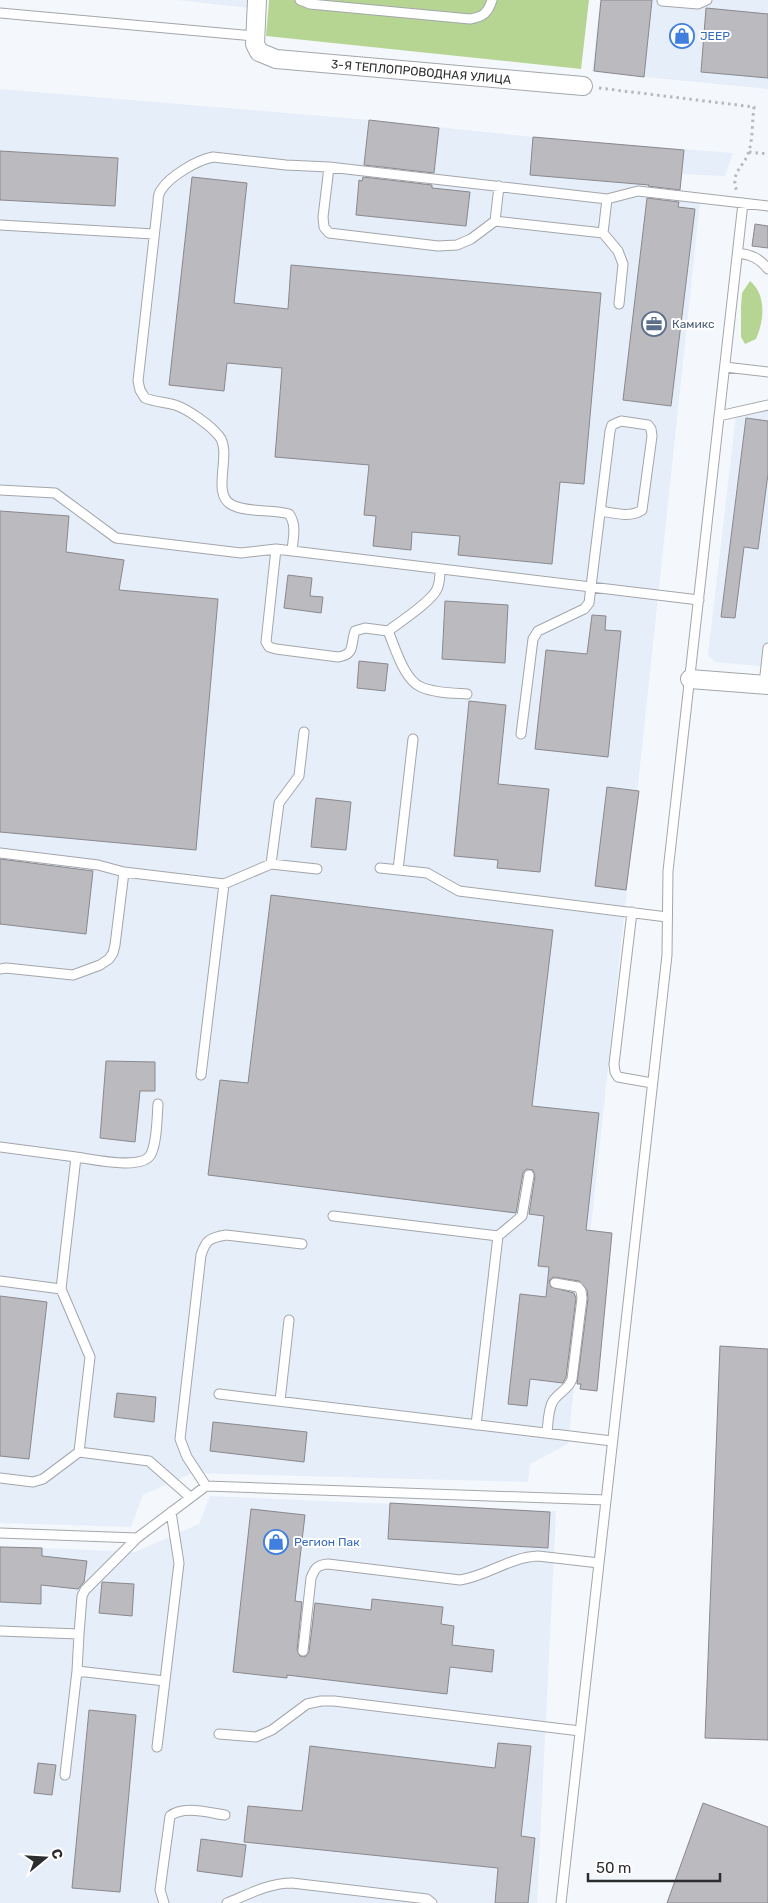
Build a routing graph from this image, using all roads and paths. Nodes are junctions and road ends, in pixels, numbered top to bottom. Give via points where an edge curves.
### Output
1 (258, 0) edge
2 (300, 0) edge
3 (492, 0) edge
4 (707, 0) edge
5 (662, 1) edge
6 (0, 13) edge
7 (257, 44) junction
8 (583, 86) joint
9 (749, 152) junction
10 (768, 154) edge
11 (329, 167) junction
12 (499, 186) junction
13 (607, 199) junction
14 (743, 203) junction
15 (768, 206) edge
16 (495, 221) junction
17 (0, 225) edge
18 (154, 234) junction
19 (603, 234) junction
20 (738, 253) junction
21 (768, 269) edge
22 (619, 304) dead end
23 (725, 367) junction
24 (768, 372) edge
25 (768, 405) edge
26 (719, 416) junction
27 (0, 490) edge
28 (601, 511) junction
29 (276, 549) junction
30 (292, 551) junction
31 (440, 569) junction
32 (592, 587) junction
33 (699, 600) junction
34 (388, 631) junction
35 (768, 648) edge
36 (690, 679) junction
37 (766, 684) edge
38 (467, 694) dead end
39 (304, 732) dead end
40 (521, 734) dead end
41 (413, 739) dead end
42 (0, 853) edge
43 (271, 864) junction
44 (380, 868) dead end
45 (317, 869) dead end
46 (398, 870) junction
47 (124, 872) junction
48 (224, 884) junction
49 (632, 912) junction
50 (667, 917) junction
51 (0, 969) edge
52 (201, 1075) dead end
53 (652, 1082) junction
54 (158, 1104) dead end
55 (0, 1148) edge
56 (76, 1157) junction
57 (528, 1175) dead end
58 (333, 1216) dead end
59 (498, 1236) junction
60 (302, 1244) dead end
61 (0, 1282) edge
62 (555, 1283) dead end
63 (61, 1289) junction
64 (289, 1320) dead end
65 (219, 1394) dead end
66 (280, 1401) junction
67 (476, 1425) junction
68 (547, 1433) junction
69 (612, 1441) junction
70 (79, 1452) junction
71 (0, 1478) edge
72 (206, 1486) junction
73 (190, 1497) junction
74 (606, 1500) junction
75 (171, 1512) junction
76 (0, 1533) edge
77 (137, 1538) junction
78 (599, 1563) junction
79 (0, 1631) edge
80 (79, 1634) junction
81 (303, 1651) dead end
82 (77, 1671) junction
83 (165, 1682) junction
84 (580, 1731) junction
85 (219, 1734) dead end
86 (157, 1747) dead end
87 (65, 1775) dead end
88 (225, 1815) dead end
89 (164, 1903) edge
90 (227, 1903) edge
91 (432, 1903) edge
92 (560, 1903) edge

1 - 7 street
2 - 3 lane via 310,4 470,18 480,17
4 - 5 lane via 698,4
6 - 7 lane
7 - 8 street, 3-Я ТЕПЛОПРОВОДНАЯ УЛИЦА via 276,59
8 - 9 path via 754,107
9 - 10 path
9 - 14 path via 736,172 735,187
11 - 12 lane
11 - 16 lane via 323,217 329,233 448,246 471,239
11 - 18 lane via 213,157 202,159 191,164 160,191
12 - 13 lane
12 - 16 lane
13 - 14 lane via 638,192
13 - 19 lane
14 - 15 lane
14 - 20 lane
16 - 19 lane
17 - 18 lane
18 - 30 lane via 138,380 140,390 145,398 178,405 220,437 224,445 221,482 230,504 289,514 294,529
19 - 22 lane via 618,251 623,264
20 - 21 lane via 753,255
20 - 23 lane
23 - 24 lane
23 - 26 lane
25 - 26 lane
26 - 33 lane
27 - 29 lane via 55,493 116,538 241,553
28 - 28 lane via 612,425 621,421 648,425 652,436 642,510 630,515
28 - 32 lane
29 - 30 lane
29 - 34 lane via 266,635 269,647 338,657 350,653 355,632 359,629
30 - 31 lane
31 - 32 lane
31 - 34 lane via 434,594
32 - 33 lane
32 - 40 lane via 589,603 584,609 538,631 533,639
33 - 36 lane
34 - 38 lane via 405,672 419,687
35 - 37 lane
36 - 37 street
36 - 50 lane via 668,870
39 - 43 lane via 299,776 279,803
41 - 46 lane
42 - 47 lane via 98,865
43 - 45 lane
43 - 48 lane
44 - 46 lane
46 - 49 lane via 426,874 459,891
47 - 48 lane
47 - 51 lane via 114,953 109,960 74,974
48 - 52 lane
49 - 50 lane
49 - 53 lane via 614,1064 618,1077
50 - 53 lane via 667,955
53 - 69 lane
54 - 56 lane via 153,1148 144,1161 134,1164
55 - 56 lane
56 - 63 lane
57 - 59 lane via 522,1216
58 - 59 lane
59 - 67 lane
60 - 72 lane via 226,1235 213,1237 205,1243 180,1439 186,1456
61 - 63 lane
62 - 68 lane via 578,1287 582,1298 572,1379 551,1404
63 - 70 lane via 90,1357
64 - 66 lane
65 - 66 lane
66 - 67 lane
67 - 68 lane
68 - 69 lane
69 - 74 lane
70 - 71 lane via 43,1479 33,1482
70 - 73 lane via 149,1460
72 - 73 lane
72 - 74 lane
73 - 75 lane
74 - 78 lane
75 - 77 lane
75 - 83 lane via 179,1563
76 - 77 lane
77 - 80 lane via 85,1590
78 - 81 lane via 528,1556 460,1580 320,1565 314,1569 311,1578
78 - 84 lane
79 - 80 lane
80 - 82 lane
82 - 83 lane
82 - 87 lane
83 - 86 lane
84 - 85 lane via 334,1701 307,1704 272,1730 256,1737
84 - 92 lane
88 - 89 lane via 186,1810 176,1811 170,1816 160,1890
90 - 91 lane via 261,1888 292,1883

